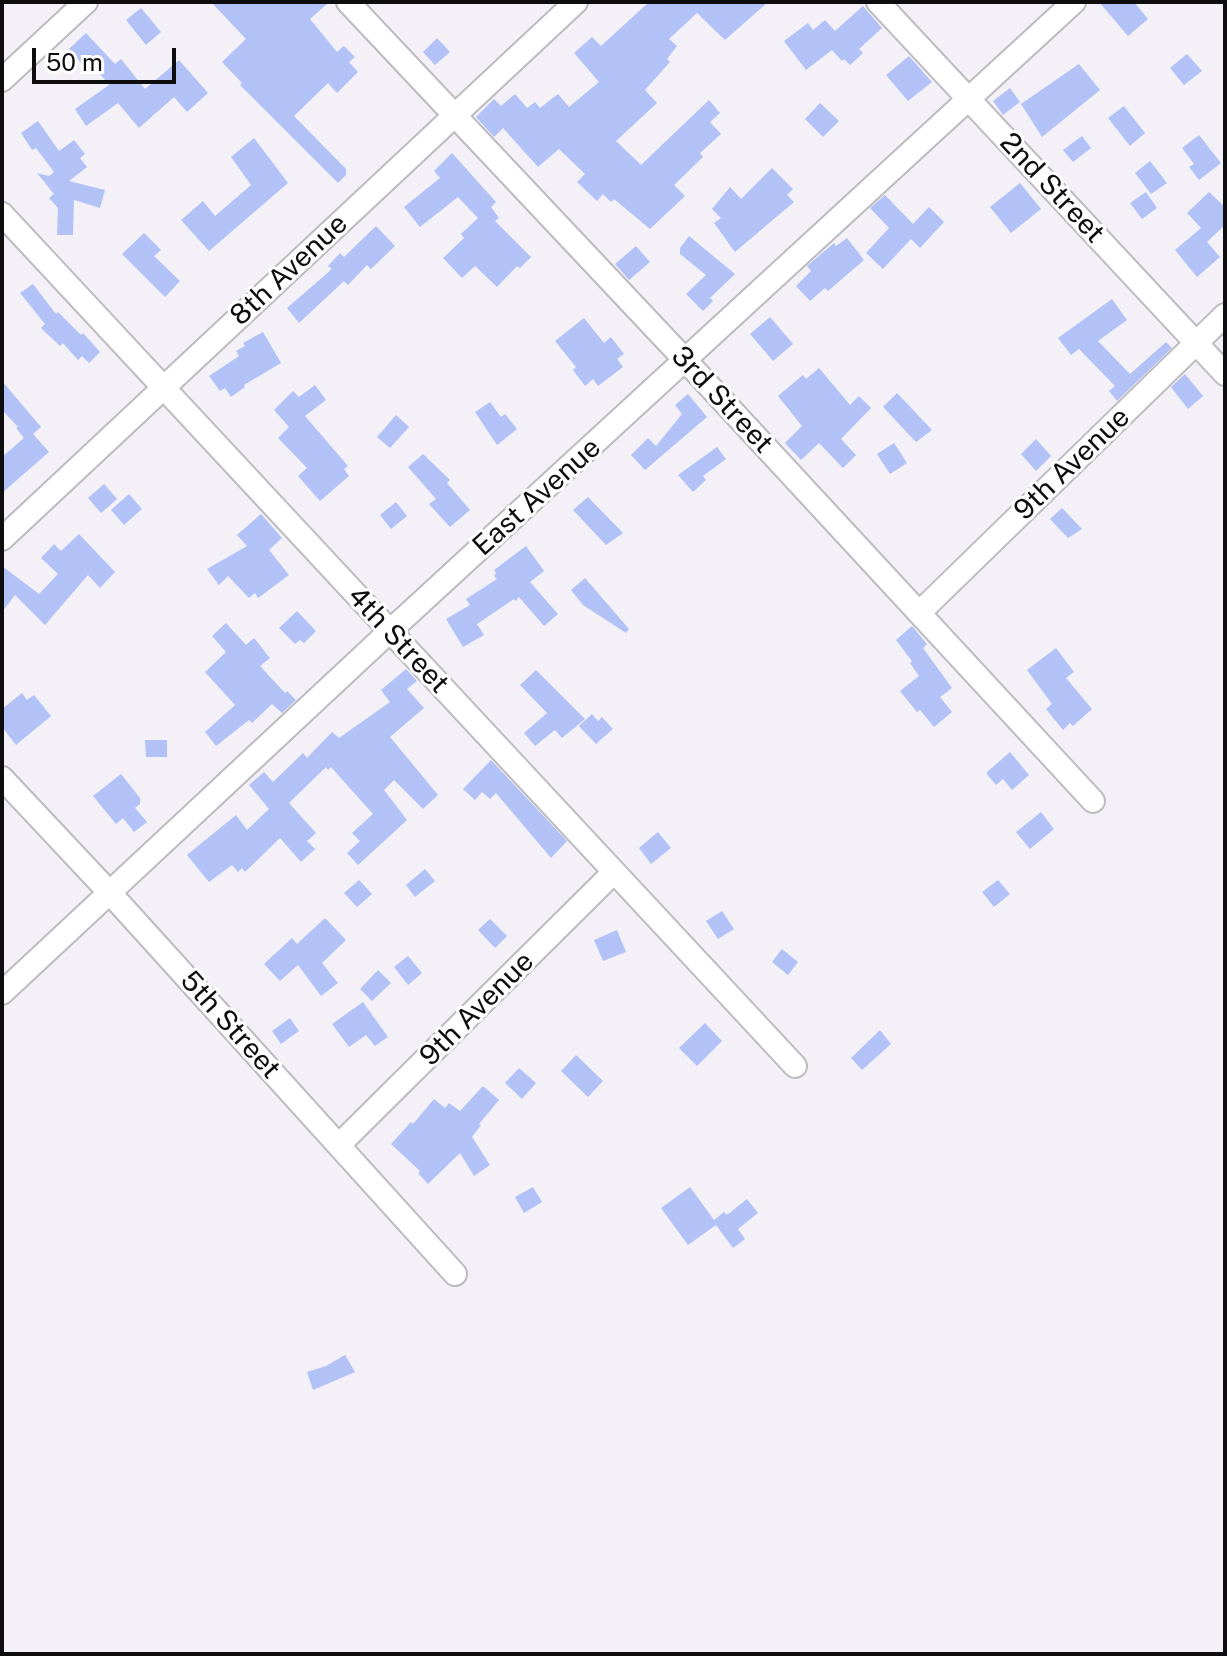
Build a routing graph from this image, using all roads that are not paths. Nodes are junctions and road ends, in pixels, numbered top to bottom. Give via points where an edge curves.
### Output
1 (86, 2) edge
2 (348, 2) edge
3 (576, 2) edge
4 (878, 2) edge
5 (1074, 2) edge
6 (2, 80) edge
7 (969, 99) junction
8 (455, 115) junction
9 (2, 214) edge
10 (1225, 315) edge
11 (1196, 343) junction
12 (686, 361) junction
13 (1225, 374) edge
14 (164, 387) junction
15 (2, 539) edge
16 (919, 613) junction
17 (390, 631) junction
18 (2, 778) edge
19 (1093, 801) dead end
20 (614, 872) junction
21 (110, 893) junction
22 (2, 993) edge
23 (795, 1066) dead end
24 (339, 1145) junction
25 (455, 1274) dead end

1 - 6 street
2 - 8 street, 3rd Street
3 - 8 street, 8th Avenue
4 - 7 street, 2nd Street
5 - 7 street, East Avenue
7 - 11 street, 2nd Street
7 - 12 street, East Avenue
8 - 12 street, 3rd Street
8 - 14 street, 8th Avenue
9 - 14 street, 4th Street
10 - 11 street, 9th Avenue
11 - 13 street, 2nd Street
11 - 16 street, 9th Avenue
12 - 16 street, 3rd Street
12 - 17 street, East Avenue
14 - 15 street, 8th Avenue
14 - 17 street, 4th Street
16 - 19 street, 3rd Street
17 - 20 street, 4th Street
17 - 21 street, East Avenue
18 - 21 street, 5th Street
20 - 23 street, 4th Street
20 - 24 street, 9th Avenue
21 - 22 street, East Avenue
21 - 24 street, 5th Street
24 - 25 street, 5th Street

